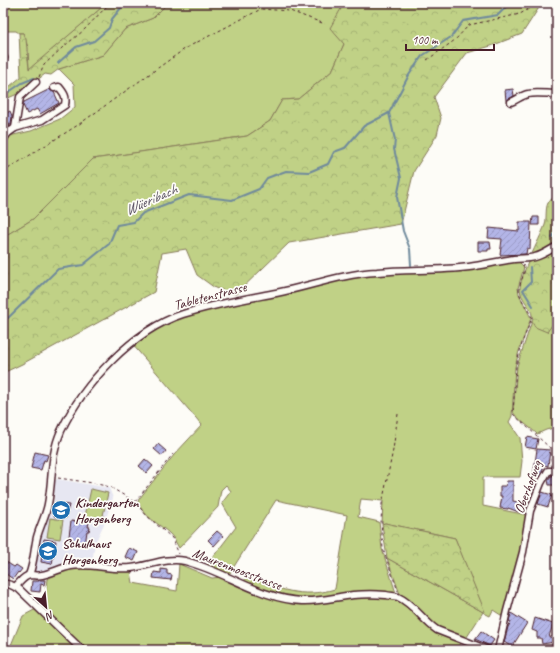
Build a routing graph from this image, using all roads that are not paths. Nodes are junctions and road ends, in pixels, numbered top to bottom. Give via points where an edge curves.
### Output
1 (36, 82) road end
2 (54, 88) dead end
3 (557, 94) edge
4 (511, 102) dead end
5 (3, 122) edge
6 (15, 128) junction
7 (8, 133) junction
8 (3, 140) edge
9 (557, 246) edge
10 (557, 471) edge
11 (29, 575) junction
12 (3, 583) edge
13 (16, 586) junction
14 (82, 650) edge
15 (488, 650) edge
16 (498, 650) edge

1 - 6 street via 20,97
2 - 6 street via 60,88 64,94 65,105 42,120
3 - 4 street via 526,94
5 - 7 street
6 - 7 street
7 - 8 street
9 - 11 street, Tabletenstrasse via 533,258 517,258 468,267 345,275 182,314 139,336 91,385 72,409 60,432 52,462 48,505 37,537
10 - 16 street, Oberhofweg via 548,471 530,511 523,552
11 - 13 street
11 - 15 street, Maurenmoosstrasse via 41,575 70,566 131,568 180,560 284,599 318,601 354,595 397,596 430,626
12 - 13 street
13 - 14 street

